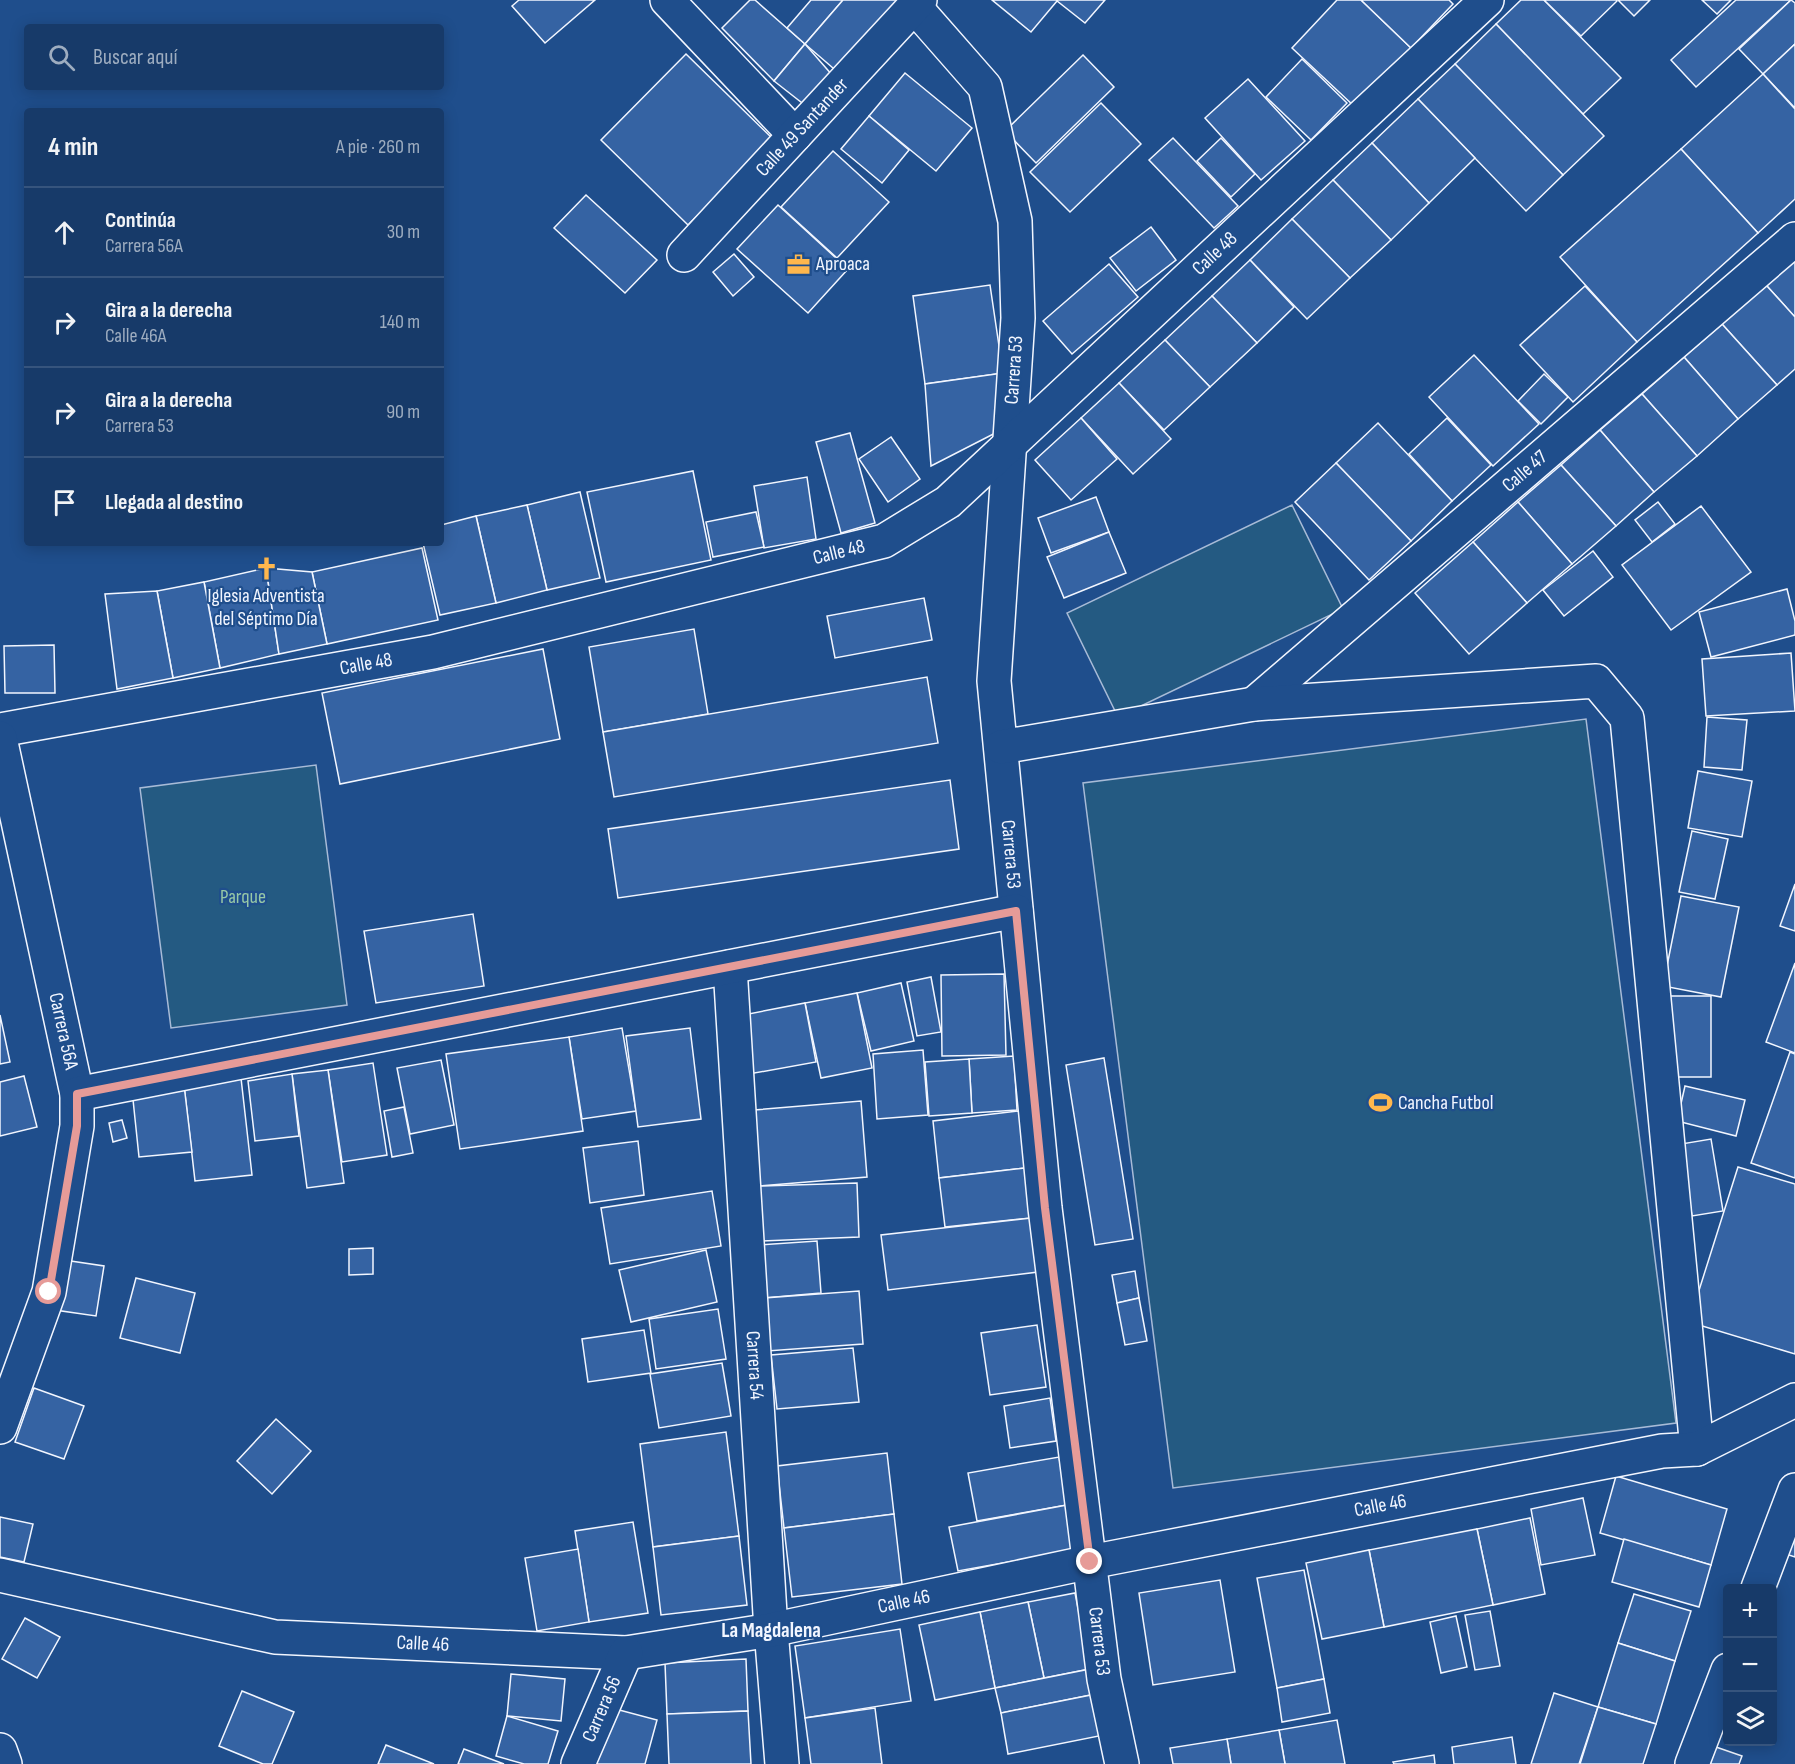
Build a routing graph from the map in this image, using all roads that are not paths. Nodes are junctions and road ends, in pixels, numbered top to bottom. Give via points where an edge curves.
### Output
1 (667, 0) edge
2 (1487, 0) edge
3 (917, 3) edge
4 (795, 135) junction
5 (1795, 239) edge
6 (684, 255) dead end
7 (1009, 445) junction
8 (1254, 704) junction
9 (0, 730) edge
10 (0, 738) edge
11 (1001, 747) junction
12 (1016, 911) junction
13 (730, 967) junction
14 (77, 1094) junction
15 (1795, 1400) edge
16 (0, 1427) edge
17 (1697, 1449) junction
18 (1795, 1490) edge
19 (1090, 1562) junction
20 (0, 1575) edge
21 (1760, 1584) edge
22 (771, 1630) junction
23 (626, 1653) junction
24 (1723, 1683) edge
25 (0, 1750) edge
26 (5, 1764) edge
27 (578, 1764) edge
28 (782, 1764) edge
29 (1122, 1764) edge
30 (1692, 1764) edge

1 - 4 street
2 - 7 street, Calle 48
3 - 4 street, Calle 49 Santander
3 - 7 street, Carrera 53 via 985,87 1015,220 1018,318
4 - 6 street, Calle 49 Santander
5 - 8 street, Calle 47
7 - 9 street, Calle 48 via 948,502 884,541 434,652
7 - 11 street, Carrera 53 via 994,681
8 - 11 street
8 - 17 street via 1596,681 1627,718
10 - 14 street, Carrera 56A
11 - 12 street, Carrera 53
12 - 13 street
12 - 19 street, Carrera 53 via 1045,1208
13 - 14 street
13 - 22 street, Carrera 54
14 - 16 street, Carrera 56A via 77,1126 49,1292
15 - 17 street, Calle 46
17 - 19 street, Calle 46 via 1662,1451
18 - 21 street
19 - 22 street, Calle 46
19 - 29 street, Carrera 53 via 1104,1679
20 - 23 street, Calle 46 via 275,1636
22 - 23 street, Calle 46
22 - 28 street, Carrera 54
23 - 27 street, Carrera 56
24 - 30 street
25 - 26 street

